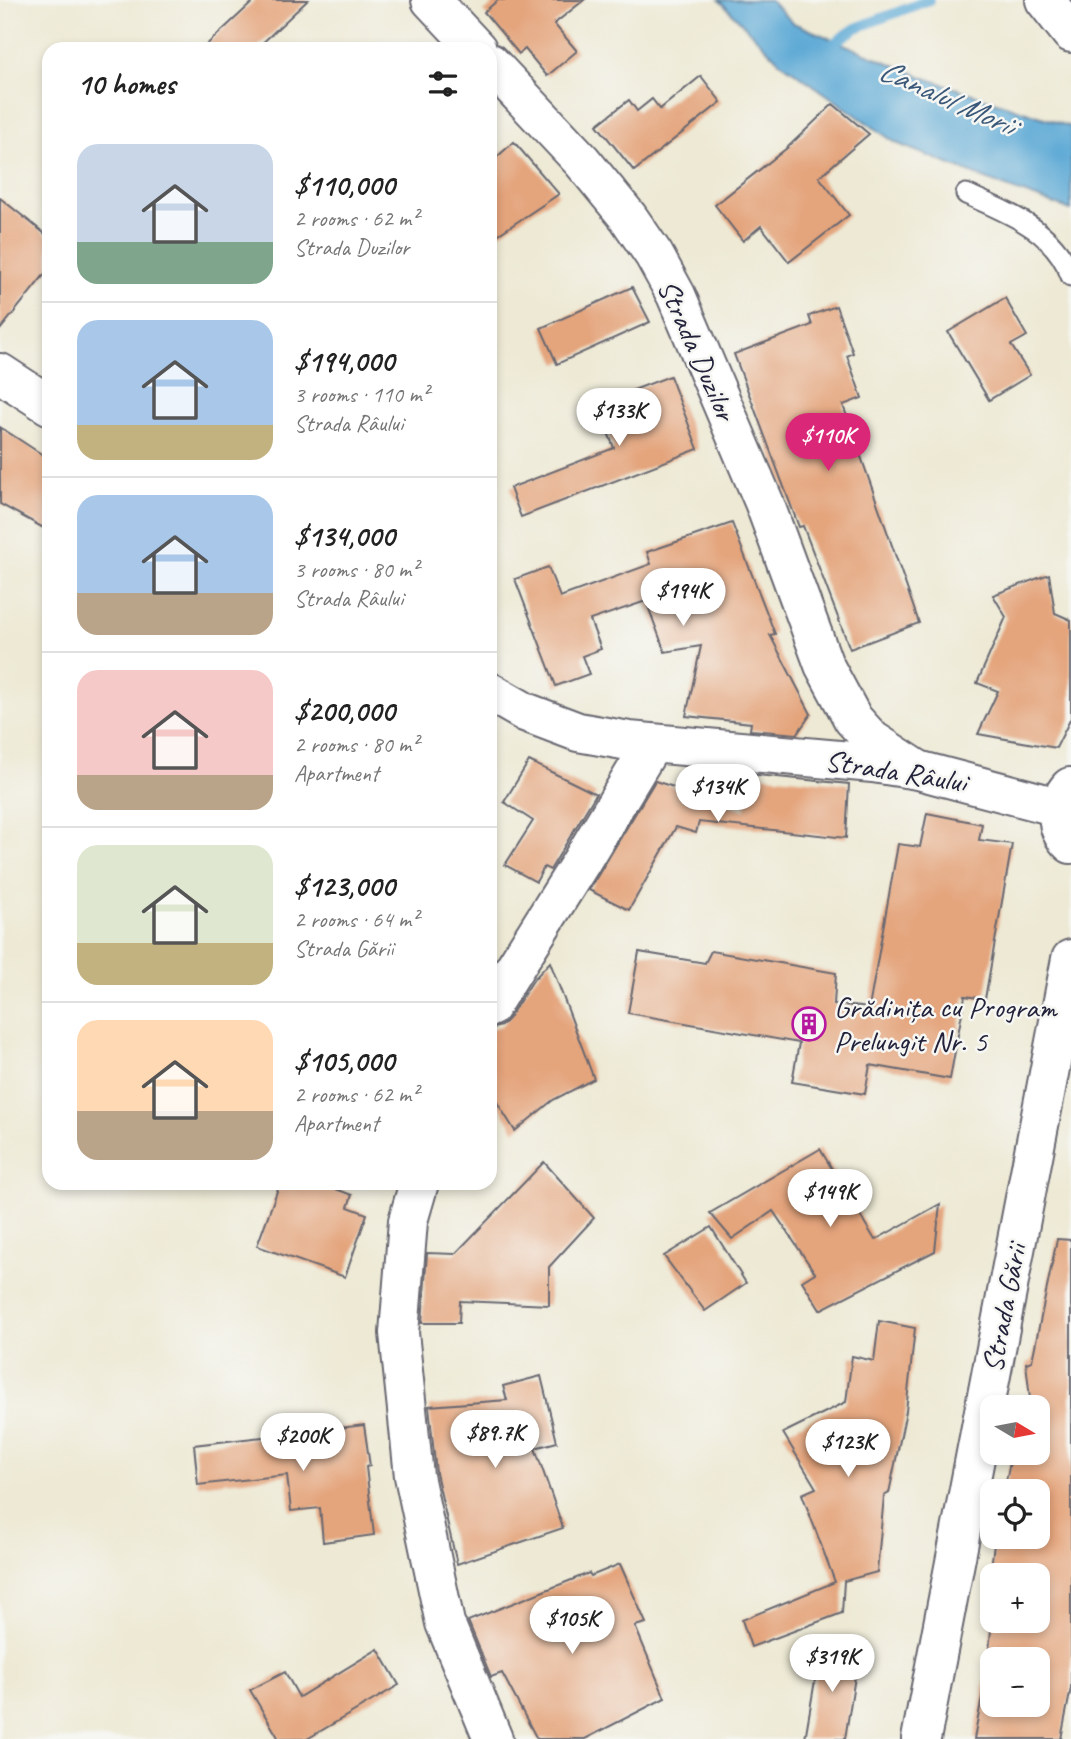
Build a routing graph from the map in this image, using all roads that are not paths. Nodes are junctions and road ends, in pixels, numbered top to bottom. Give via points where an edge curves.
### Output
1 (431, 0) edge
2 (1045, 0) edge
3 (1071, 33) edge
4 (470, 42) edge
5 (497, 70) edge
6 (966, 194) dead end
7 (1071, 276) edge
8 (0, 373) edge
9 (42, 400) edge
10 (497, 696) edge
11 (652, 744) junction
12 (918, 770) junction
13 (1065, 796) edge
14 (1071, 844) edge
15 (1071, 959) edge
16 (497, 996) edge
17 (417, 1190) edge
18 (493, 1739) edge
19 (921, 1739) edge

1 - 4 street
2 - 3 street
5 - 12 street, Strada Duzilor via 582,161 654,255 676,295 764,502 824,665 853,719 872,740
6 - 7 lane via 1027,222 1064,258
8 - 9 street
10 - 11 street, Strada Râului via 578,732
11 - 12 street, Strada Râului
11 - 16 street
12 - 13 street, Strada Râului
13 - 14 street via 1058,821
15 - 19 street, Strada Gării
17 - 18 street via 408,1221 399,1334 414,1476 445,1623

